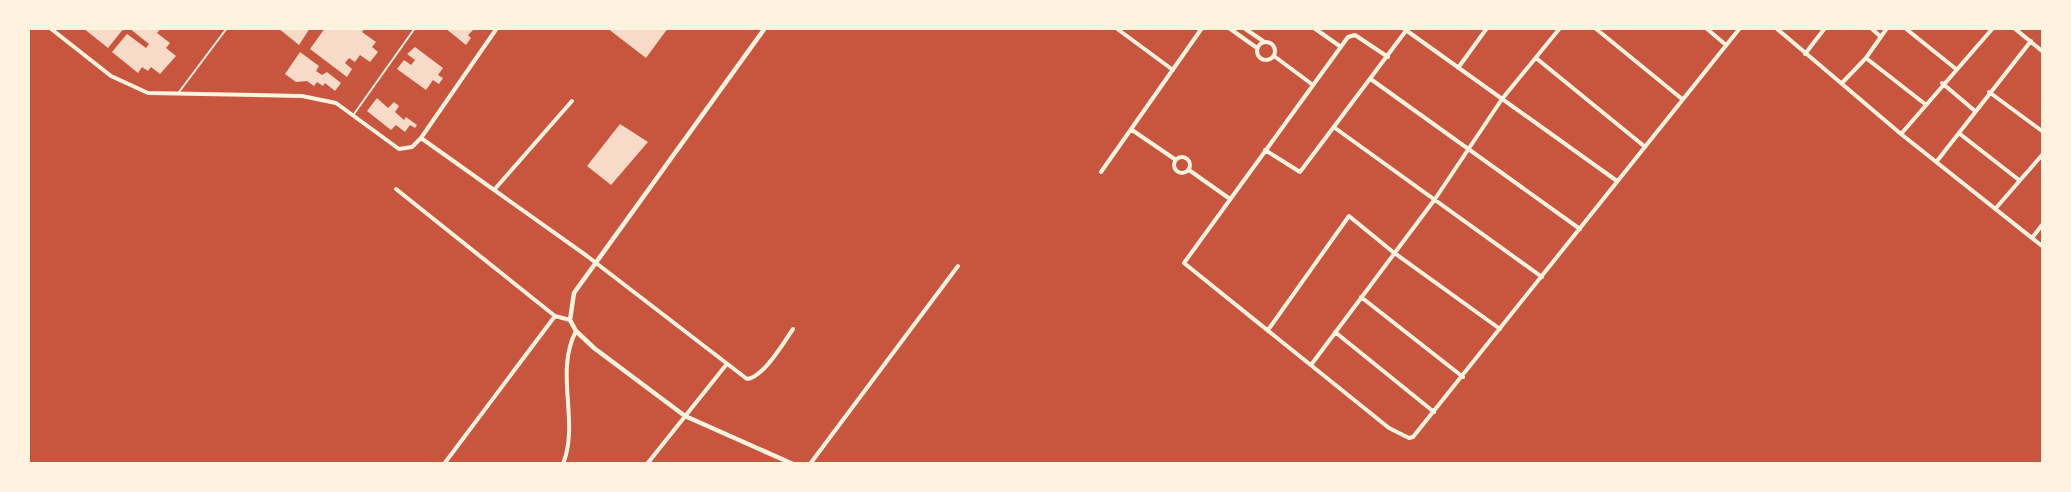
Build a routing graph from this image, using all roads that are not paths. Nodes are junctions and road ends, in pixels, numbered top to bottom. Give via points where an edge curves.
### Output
1 (50, 28) edge
2 (227, 28) edge
3 (415, 28) edge
4 (765, 28) edge
5 (1116, 28) edge
6 (1202, 28) edge
7 (1229, 28) edge
8 (1244, 28) edge
9 (1314, 28) edge
10 (1487, 28) edge
11 (1560, 28) edge
12 (1595, 28) edge
13 (1706, 28) edge
14 (1740, 28) edge
15 (1776, 28) edge
16 (1825, 28) edge
17 (1871, 28) edge
18 (1887, 28) edge
19 (1905, 28) edge
20 (1993, 28) edge
21 (2014, 28) edge
22 (497, 29) edge
23 (1406, 29) edge
24 (1881, 37) junction
25 (1264, 41) junction
26 (2031, 41) junction
27 (2043, 41) edge
28 (1726, 45) junction
29 (1341, 47) junction
30 (1257, 48) junction
31 (2040, 50) edge
32 (1805, 54) junction
33 (1274, 56) junction
34 (1388, 57) junction
35 (1536, 58) junction
36 (1866, 58) junction
37 (1458, 68) junction
38 (1956, 69) junction
39 (1173, 70) junction
40 (1372, 80) junction
41 (1842, 83) junction
42 (1942, 83) junction
43 (1314, 85) junction
44 (1989, 92) junction
45 (177, 94) junction
46 (1502, 99) junction
47 (1683, 99) junction
48 (572, 101) dead end
49 (1925, 104) junction
50 (1975, 111) junction
51 (354, 114) junction
52 (1335, 128) junction
53 (1132, 130) junction
54 (2043, 131) edge
55 (1901, 134) junction
56 (1960, 134) junction
57 (421, 138) junction
58 (1644, 146) junction
59 (1468, 148) junction
60 (1265, 150) junction
61 (2043, 154) edge
62 (1176, 160) junction
63 (1937, 161) junction
64 (2037, 161) junction
65 (2043, 165) edge
66 (1189, 170) junction
67 (1101, 172) dead end
68 (2019, 180) junction
69 (1617, 181) junction
70 (396, 189) dead end
71 (494, 190) junction
72 (1230, 199) junction
73 (1435, 199) junction
74 (1996, 208) junction
75 (2043, 225) edge
76 (1580, 229) junction
77 (2032, 238) junction
78 (2043, 246) edge
79 (1393, 252) junction
80 (596, 264) junction
81 (958, 266) dead end
82 (1542, 278) junction
83 (1361, 297) junction
84 (555, 316) junction
85 (570, 320) junction
86 (1500, 328) junction
87 (793, 329) dead end
88 (1268, 330) junction
89 (576, 331) junction
90 (1335, 332) junction
91 (726, 364) junction
92 (1311, 365) junction
93 (1463, 377) junction
94 (1434, 412) junction
95 (685, 416) junction
96 (444, 464) edge
97 (563, 464) edge
98 (647, 464) edge
99 (793, 464) edge
100 (810, 464) edge

1 - 45 street via 111,76 135,89 160,95
2 - 45 lane
3 - 51 lane
4 - 80 street
5 - 39 street
6 - 39 street
7 - 30 street
8 - 25 street
9 - 29 street
10 - 37 street
11 - 35 street
12 - 47 street
13 - 28 street
14 - 28 street
15 - 32 street
16 - 32 street
17 - 24 street
18 - 24 street
19 - 38 street
20 - 38 street
21 - 26 street
22 - 57 street
23 - 34 street
23 - 37 street
24 - 36 street
25 - 30 street
25 - 33 street via 1273,44
26 - 31 street
26 - 44 street
27 - 31 street
28 - 47 street
29 - 34 street via 1353,34
29 - 43 street
30 - 33 street via 1263,59
32 - 41 street
33 - 43 street
34 - 40 street
35 - 46 street
35 - 58 street
36 - 41 street
36 - 49 street
37 - 46 street
38 - 42 street
39 - 53 street
40 - 52 street
40 - 59 street
41 - 55 street
42 - 49 street
42 - 50 street
43 - 60 street
44 - 50 street
44 - 54 street
45 - 51 street via 302,96 336,104
46 - 59 street
46 - 69 street
47 - 58 street
48 - 71 street
49 - 55 street
50 - 56 street
51 - 57 street via 395,147 406,149
52 - 60 street via 1300,172
52 - 73 street
53 - 62 street
53 - 67 street
55 - 63 street
56 - 63 street
56 - 68 street
57 - 71 street
58 - 69 street
59 - 73 street
59 - 76 street
60 - 72 street
61 - 64 street
62 - 66 street via 1178,172
62 - 66 street via 1188,158
63 - 74 street
64 - 65 street
64 - 68 street
66 - 72 street
68 - 74 street
69 - 76 street
70 - 84 street
71 - 80 street
72 - 88 street via 1184,263
73 - 79 street
73 - 82 street
74 - 77 street
75 - 77 street
76 - 82 street
77 - 78 street
79 - 83 street
79 - 86 street
79 - 88 street via 1349,216
80 - 85 street via 574,293
80 - 91 street
81 - 100 street
82 - 86 street
83 - 90 street
83 - 93 street
84 - 85 street
84 - 96 street
85 - 89 street
86 - 93 street
87 - 91 street via 754,378 747,379
88 - 92 street
89 - 95 street
89 - 97 street via 567,356 568,445
90 - 92 street
90 - 94 street
91 - 95 street
92 - 94 street via 1403,437 1413,437
93 - 94 street
95 - 98 street
95 - 99 street

